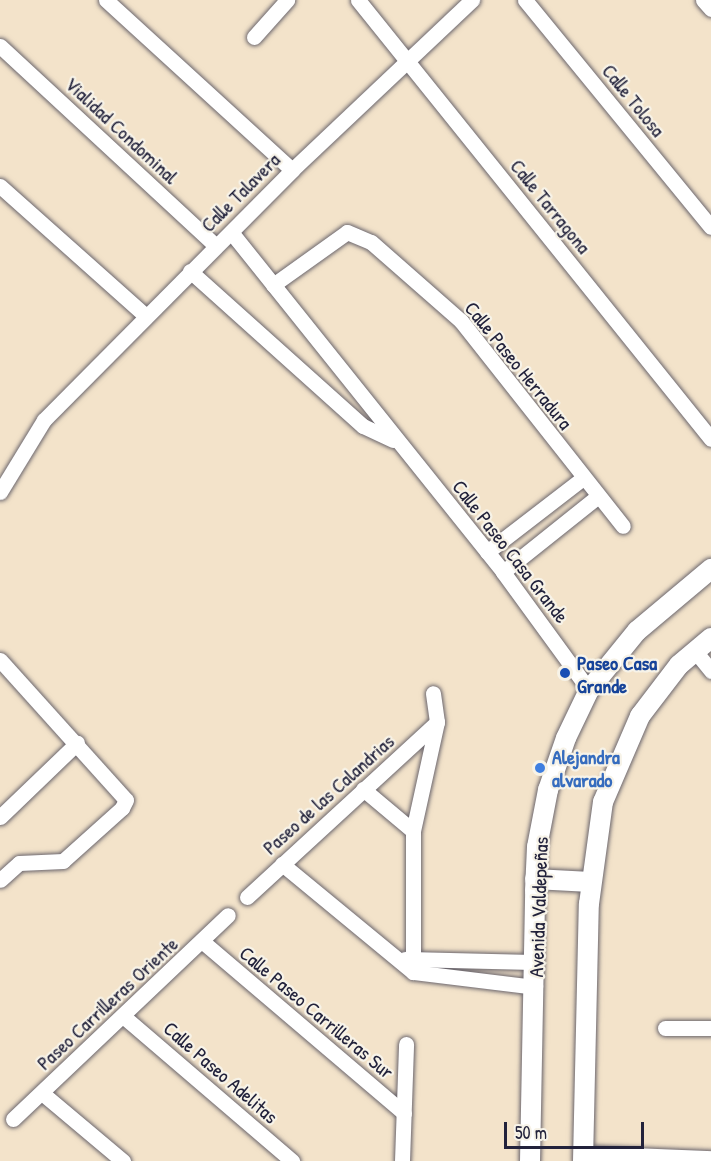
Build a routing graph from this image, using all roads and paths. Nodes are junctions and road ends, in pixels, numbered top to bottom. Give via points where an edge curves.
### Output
1 (106, 0) edge
2 (287, 0) edge
3 (358, 0) edge
4 (472, 0) edge
5 (525, 0) edge
6 (703, 0) edge
7 (711, 9) edge
8 (254, 37) dead end
9 (0, 46) edge
10 (407, 60) junction
11 (292, 170) junction
12 (0, 186) edge
13 (711, 227) edge
14 (231, 232) junction
15 (216, 246) junction
16 (190, 271) junction
17 (273, 285) junction
18 (145, 315) junction
19 (711, 439) edge
20 (396, 441) junction
21 (583, 478) junction
22 (0, 492) edge
23 (597, 497) junction
24 (623, 526) dead end
25 (487, 552) junction
26 (711, 569) edge
27 (503, 572) junction
28 (711, 638) edge
29 (695, 651) junction
30 (0, 660) edge
31 (711, 671) edge
32 (589, 690) junction
33 (433, 693) dead end
34 (437, 722) junction
35 (77, 743) junction
36 (363, 789) junction
37 (0, 817) edge
38 (413, 831) junction
39 (282, 864) junction
40 (535, 879) junction
41 (0, 880) edge
42 (590, 882) junction
43 (247, 897) dead end
44 (228, 915) dead end
45 (202, 942) junction
46 (536, 962) junction
47 (413, 966) junction
48 (535, 987) junction
49 (123, 1016) junction
50 (665, 1028) dead end
51 (711, 1028) edge
52 (406, 1044) dead end
53 (42, 1093) junction
54 (404, 1113) junction
55 (13, 1119) dead end
56 (583, 1157) edge
57 (705, 1158) edge
58 (123, 1161) edge
59 (292, 1161) edge
60 (402, 1161) edge
61 (530, 1161) edge

1 - 11 street
2 - 8 street
3 - 10 street, Calle Tarragona
4 - 10 street, Calle Talavera
5 - 13 street, Calle Tolosa
6 - 7 street
9 - 15 street, Vialidad Condominal
10 - 11 street, Calle Talavera
10 - 19 street, Calle Tarragona
11 - 14 street, Calle Talavera
12 - 18 street
14 - 15 street, Calle Talavera
14 - 17 street, Calle Paseo Casa Grande
15 - 16 street, Calle Talavera
16 - 18 street, Calle Talavera
16 - 20 street, Calle Paseo Casa Grande via 363,426
17 - 20 street, Calle Paseo Casa Grande
17 - 21 street, Calle Paseo Herradura via 347,232 359,235 461,321
18 - 22 street, Calle Talavera via 44,420
20 - 25 street, Calle Paseo Casa Grande
21 - 23 street, Calle Paseo Herradura
21 - 25 street
23 - 24 street, Calle Paseo Herradura
23 - 27 street
25 - 27 street, Calle Paseo Casa Grande
26 - 32 street, Avenida Valdepeñas via 638,631
27 - 32 street, Calle Paseo Casa Grande
28 - 29 street
29 - 31 street
29 - 42 street via 658,688 620,755 603,802
30 - 35 street
32 - 40 street, Avenida Valdepeñas via 566,738 548,790
33 - 34 street
34 - 36 street, Paseo de las Calandrias
34 - 38 street
35 - 37 street
35 - 41 street via 122,794 126,801 123,808 63,861 19,862
36 - 38 street
36 - 39 street, Paseo de las Calandrias
38 - 47 street
39 - 43 street, Paseo de las Calandrias
39 - 47 street via 396,960
40 - 42 street
40 - 46 street, Avenida Valdepeñas
42 - 56 street
44 - 45 street, Paseo Carrilleras Oriente
45 - 49 street, Paseo Carrilleras Oriente
45 - 54 street, Calle Paseo Carrilleras Sur
46 - 47 street
46 - 48 street, Avenida Valdepeñas
47 - 48 street
48 - 61 street, Avenida Valdepeñas
49 - 53 street, Paseo Carrilleras Oriente
49 - 59 street, Calle Paseo Adelitas
50 - 51 street
52 - 54 street
53 - 55 street, Paseo Carrilleras Oriente
53 - 58 street
54 - 60 street
56 - 57 street

